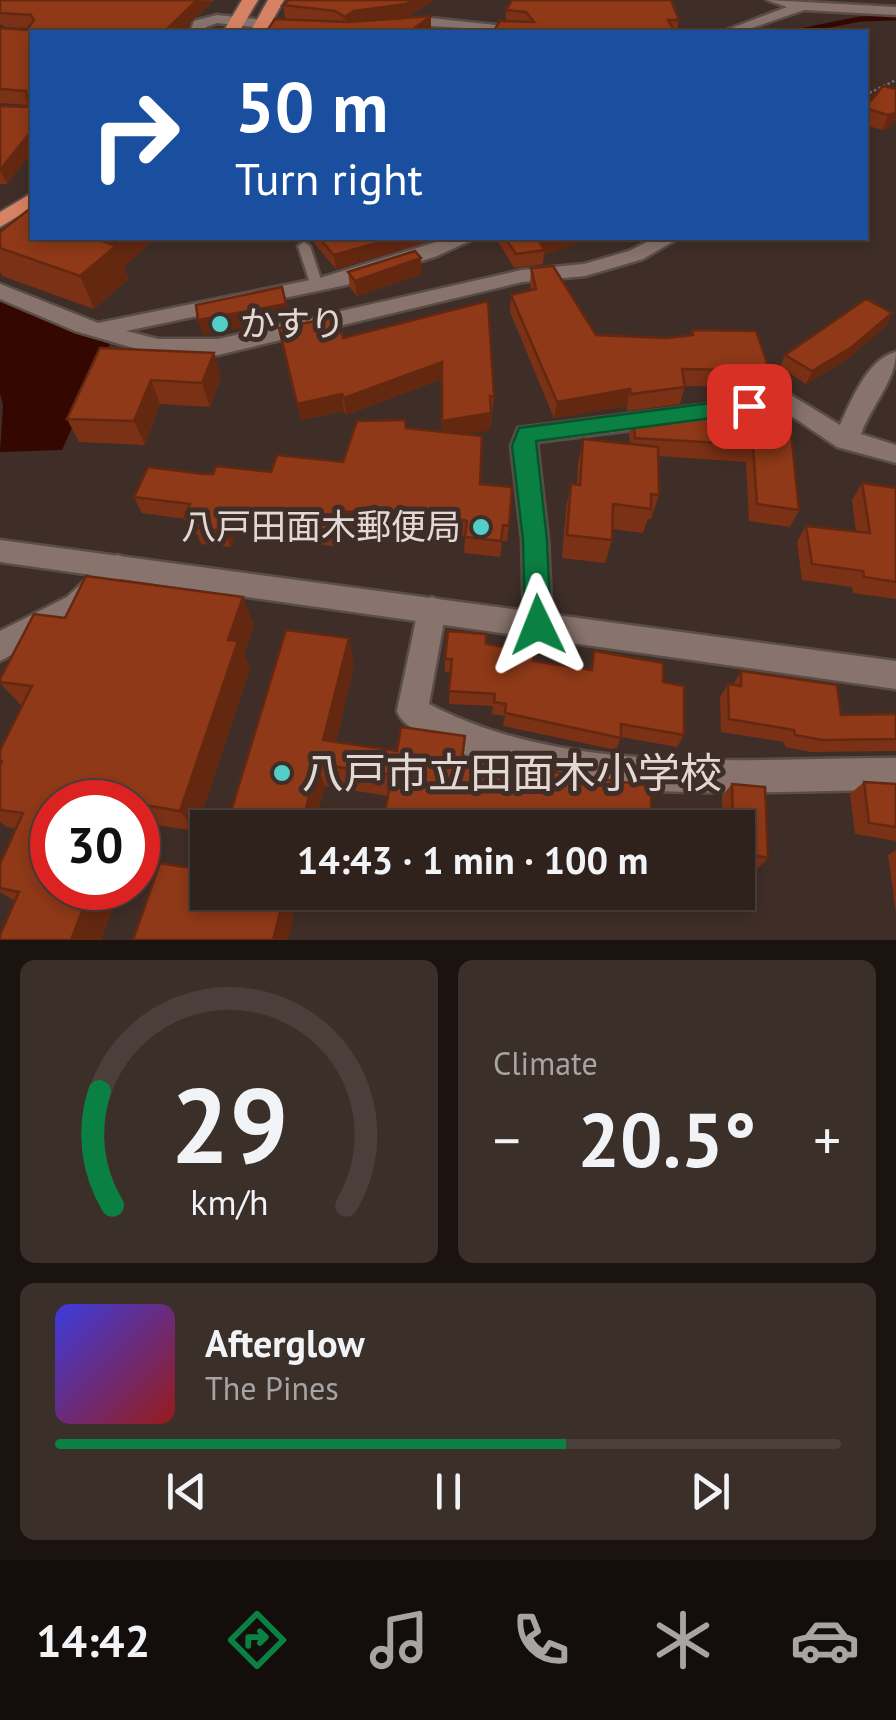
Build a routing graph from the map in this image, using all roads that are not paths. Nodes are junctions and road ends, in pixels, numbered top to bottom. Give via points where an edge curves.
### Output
1 (250, 0) edge
2 (276, 0) edge
3 (774, 0) edge
4 (806, 4) edge
5 (896, 11) edge
6 (235, 27) edge
7 (262, 29) edge
8 (198, 30) edge
9 (371, 30) edge
10 (504, 30) edge
11 (734, 30) edge
12 (30, 200) edge
13 (0, 222) edge
14 (460, 240) edge
15 (665, 240) edge
16 (304, 246) dead end
17 (317, 286) junction
18 (0, 291) edge
19 (99, 330) junction
20 (895, 358) edge
21 (846, 441) junction
22 (896, 454) edge
23 (0, 551) edge
24 (118, 567) junction
25 (432, 610) junction
26 (538, 625) junction
27 (0, 648) edge
28 (896, 675) edge
29 (896, 774) edge

1 - 6 highway
2 - 7 highway
3 - 4 street
4 - 5 street
4 - 11 street
6 - 7 street
6 - 8 street via 216,19
9 - 10 street via 430,22
12 - 13 highway
14 - 17 street
15 - 19 street via 585,270 522,276 218,347 158,347
16 - 17 lane
17 - 19 street
18 - 19 street
20 - 21 street via 861,399
21 - 22 street
21 - 26 street via 788,402 527,434
23 - 24 street
24 - 25 street
24 - 27 street via 82,602
25 - 26 street
25 - 29 street via 412,711 514,754 600,770
26 - 28 street

